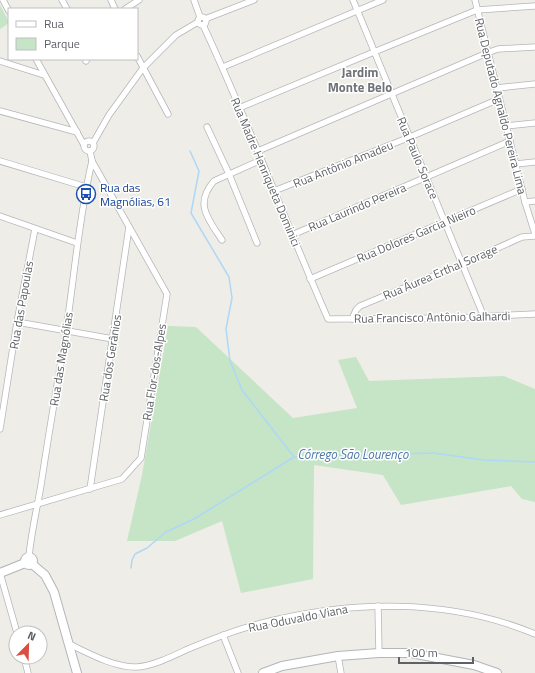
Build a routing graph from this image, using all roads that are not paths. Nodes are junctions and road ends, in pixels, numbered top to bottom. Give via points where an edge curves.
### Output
1 (3, 0) edge
2 (139, 0) edge
3 (194, 0) edge
4 (254, 0) edge
5 (352, 0) edge
6 (383, 0) edge
7 (475, 0) edge
8 (535, 6) edge
9 (127, 8) edge
10 (8, 9) edge
11 (477, 10) junction
12 (357, 11) junction
13 (201, 21) junction
14 (535, 47) edge
15 (374, 52) junction
16 (487, 53) junction
17 (138, 58) edge
18 (36, 60) edge
19 (0, 61) edge
20 (223, 67) junction
21 (143, 68) junction
22 (44, 75) junction
23 (535, 84) edge
24 (496, 88) junction
25 (392, 95) junction
26 (499, 99) junction
27 (240, 108) junction
28 (0, 111) edge
29 (168, 114) dead end
30 (535, 123) edge
31 (207, 126) dead end
32 (506, 126) junction
33 (77, 132) junction
34 (410, 137) junction
35 (510, 141) junction
36 (93, 143) junction
37 (84, 145) junction
38 (90, 151) junction
39 (258, 151) junction
40 (261, 160) junction
41 (0, 161) edge
42 (92, 161) junction
43 (535, 162) edge
44 (516, 164) junction
45 (230, 174) junction
46 (426, 177) junction
47 (86, 187) junction
48 (522, 189) junction
49 (274, 191) junction
50 (535, 201) edge
51 (525, 202) junction
52 (0, 216) edge
53 (445, 222) junction
54 (129, 227) junction
55 (35, 229) junction
56 (292, 235) junction
57 (535, 235) edge
58 (222, 240) dead end
59 (77, 243) junction
60 (257, 243) dead end
61 (462, 264) junction
62 (310, 279) junction
63 (535, 314) edge
64 (484, 317) junction
65 (328, 319) joint
66 (352, 319) junction
67 (18, 322) junction
68 (66, 331) junction
69 (113, 339) junction
70 (0, 430) edge
71 (90, 488) junction
72 (37, 504) junction
73 (0, 515) edge
74 (28, 562) junction
75 (0, 573) edge
76 (378, 606) junction
77 (15, 625) edge
78 (535, 634) edge
79 (223, 635) junction
80 (69, 644) junction
81 (379, 653) junction
82 (338, 656) junction
83 (77, 673) edge
84 (238, 673) edge
85 (263, 673) edge
86 (341, 673) edge
87 (497, 673) edge

1 - 10 street
2 - 9 street
3 - 13 street, Rua Madre Henriqueta Dominici
4 - 13 street
5 - 12 street, Rua Paulo Sorace
6 - 12 street
7 - 11 street, Rua Deputado Agnaldo Pereira Lima
8 - 11 street
11 - 15 street
11 - 16 street, Rua Deputado Agnaldo Pereira Lima
12 - 15 street, Rua Paulo Sorace
12 - 20 street
13 - 20 street, Rua Madre Henriqueta Dominici
13 - 21 street via 176,35
14 - 16 street via 498,49
15 - 25 street, Rua Paulo Sorace
15 - 27 street
16 - 24 street, Rua Deputado Agnaldo Pereira Lima
16 - 25 street
17 - 21 street
18 - 22 street
19 - 22 street
20 - 27 street, Rua Madre Henriqueta Dominici
21 - 29 street
21 - 36 street via 109,115
22 - 33 street
23 - 24 street
24 - 26 street, Rua Deputado Agnaldo Pereira Lima
25 - 34 street, Rua Paulo Sorace
25 - 39 street
26 - 32 street, Rua Deputado Agnaldo Pereira Lima
26 - 34 street, Rua Antônio Amadeu
27 - 39 street, Rua Madre Henriqueta Dominici
28 - 33 street
30 - 32 street
31 - 45 street
32 - 35 street, Rua Deputado Agnaldo Pereira Lima
33 - 37 street
34 - 46 street, Rua Paulo Sorace
34 - 49 street, Rua Antônio Amadeu
35 - 44 street, Rua Deputado Agnaldo Pereira Lima
35 - 46 street, Rua Laurindo Pereira
36 - 37 street via 87,141
36 - 38 street
37 - 38 street via 86,150
38 - 42 street, Rua Flor-dos-Alpes
39 - 40 street, Rua Madre Henriqueta Dominici
40 - 45 street
40 - 49 street, Rua Madre Henriqueta Dominici
41 - 47 street
42 - 47 street, Rua das Magnólias
42 - 54 street, Rua Flor-dos-Alpes
43 - 44 street
44 - 48 street, Rua Deputado Agnaldo Pereira Lima
45 - 58 street via 214,180 209,186 204,204 206,216
45 - 60 street
46 - 53 street, Rua Paulo Sorace
46 - 56 street, Rua Laurindo Pereira
47 - 59 street, Rua das Magnólias
48 - 51 street, Rua Deputado Agnaldo Pereira Lima
48 - 53 street, Rua Dolores Garcia Nieiro
49 - 56 street, Rua Madre Henriqueta Dominici
50 - 51 street
51 - 57 street, Rua Deputado Agnaldo Pereira Lima
52 - 55 street
53 - 61 street, Rua Paulo Sorace
53 - 62 street, Rua Dolores Garcia Nieiro
54 - 69 street, Rua dos Gerânios
54 - 71 street, Rua Flor-dos-Alpes via 167,294 141,458 122,479
55 - 59 street
55 - 67 street, Rua das Papoulas
56 - 62 street, Rua Madre Henriqueta Dominici
57 - 61 street, Rua Áurea Erthal Sorage via 522,237
59 - 68 street, Rua das Magnólias
61 - 64 street, Rua Paulo Sorace
61 - 66 street, Rua Áurea Erthal Sorage via 360,306
62 - 65 street, Rua Madre Henriqueta Dominici
63 - 64 street, Rua Francisco Antônio Galhardi
64 - 66 street, Rua Francisco Antônio Galhardi
65 - 66 street, Rua Francisco Antônio Galhardi
67 - 68 street
67 - 70 street, Rua das Papoulas
68 - 69 street
68 - 72 street, Rua das Magnólias
69 - 71 street, Rua dos Gerânios
71 - 72 street, Rua Flor-dos-Alpes
72 - 73 street, Rua Flor-dos-Alpes
72 - 74 street, Rua das Magnólias
74 - 75 street
74 - 80 street via 45,575 54,592
75 - 77 street
76 - 78 street, Rua Oduvaldo Viana via 409,606 467,612
76 - 79 street, Rua Oduvaldo Viana via 335,608 262,623
76 - 81 street
79 - 80 street, Rua Oduvaldo Viana via 160,662 137,667 116,664
79 - 84 street
80 - 83 street
81 - 82 street
81 - 87 street via 410,653 474,665
82 - 85 street via 282,666
82 - 86 street

